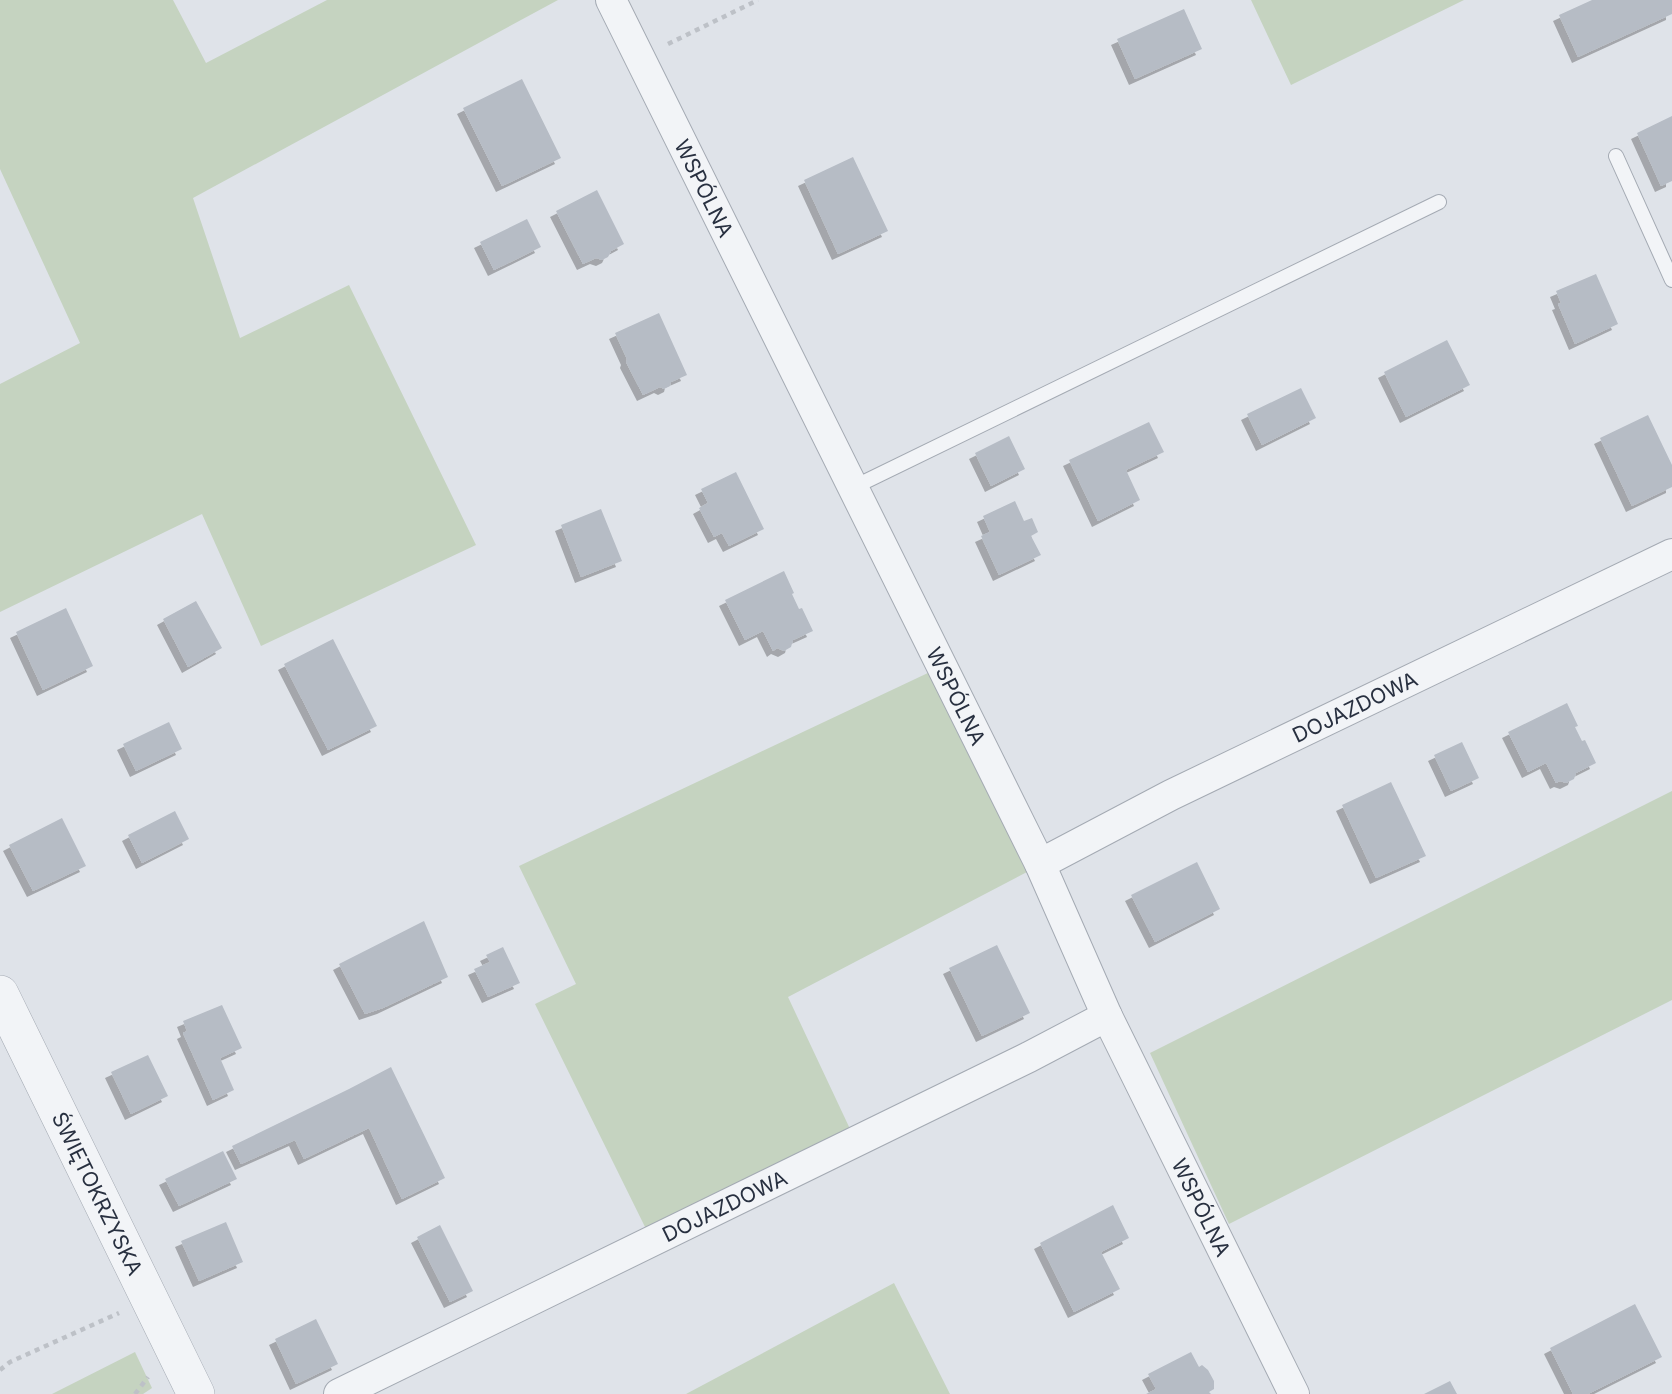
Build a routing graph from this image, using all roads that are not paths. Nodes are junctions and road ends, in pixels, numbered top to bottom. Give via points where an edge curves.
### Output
1 (611, 0) edge
2 (1616, 156) dead end
3 (1438, 202) dead end
4 (1672, 280) edge
5 (854, 487) junction
6 (1672, 554) edge
7 (1040, 864) junction
8 (0, 994) edge
9 (1107, 1016) junction
10 (196, 1394) edge
11 (339, 1394) edge
12 (1294, 1394) edge

1 - 5 street, WSPÓLNA
2 - 4 lane
3 - 5 lane
5 - 7 street, WSPÓLNA
6 - 7 street, DOJAZDOWA via 1183,789
7 - 9 street, WSPÓLNA
8 - 10 street, ŚWIĘTOKRZYSKA
9 - 11 street, DOJAZDOWA
9 - 12 street, WSPÓLNA

